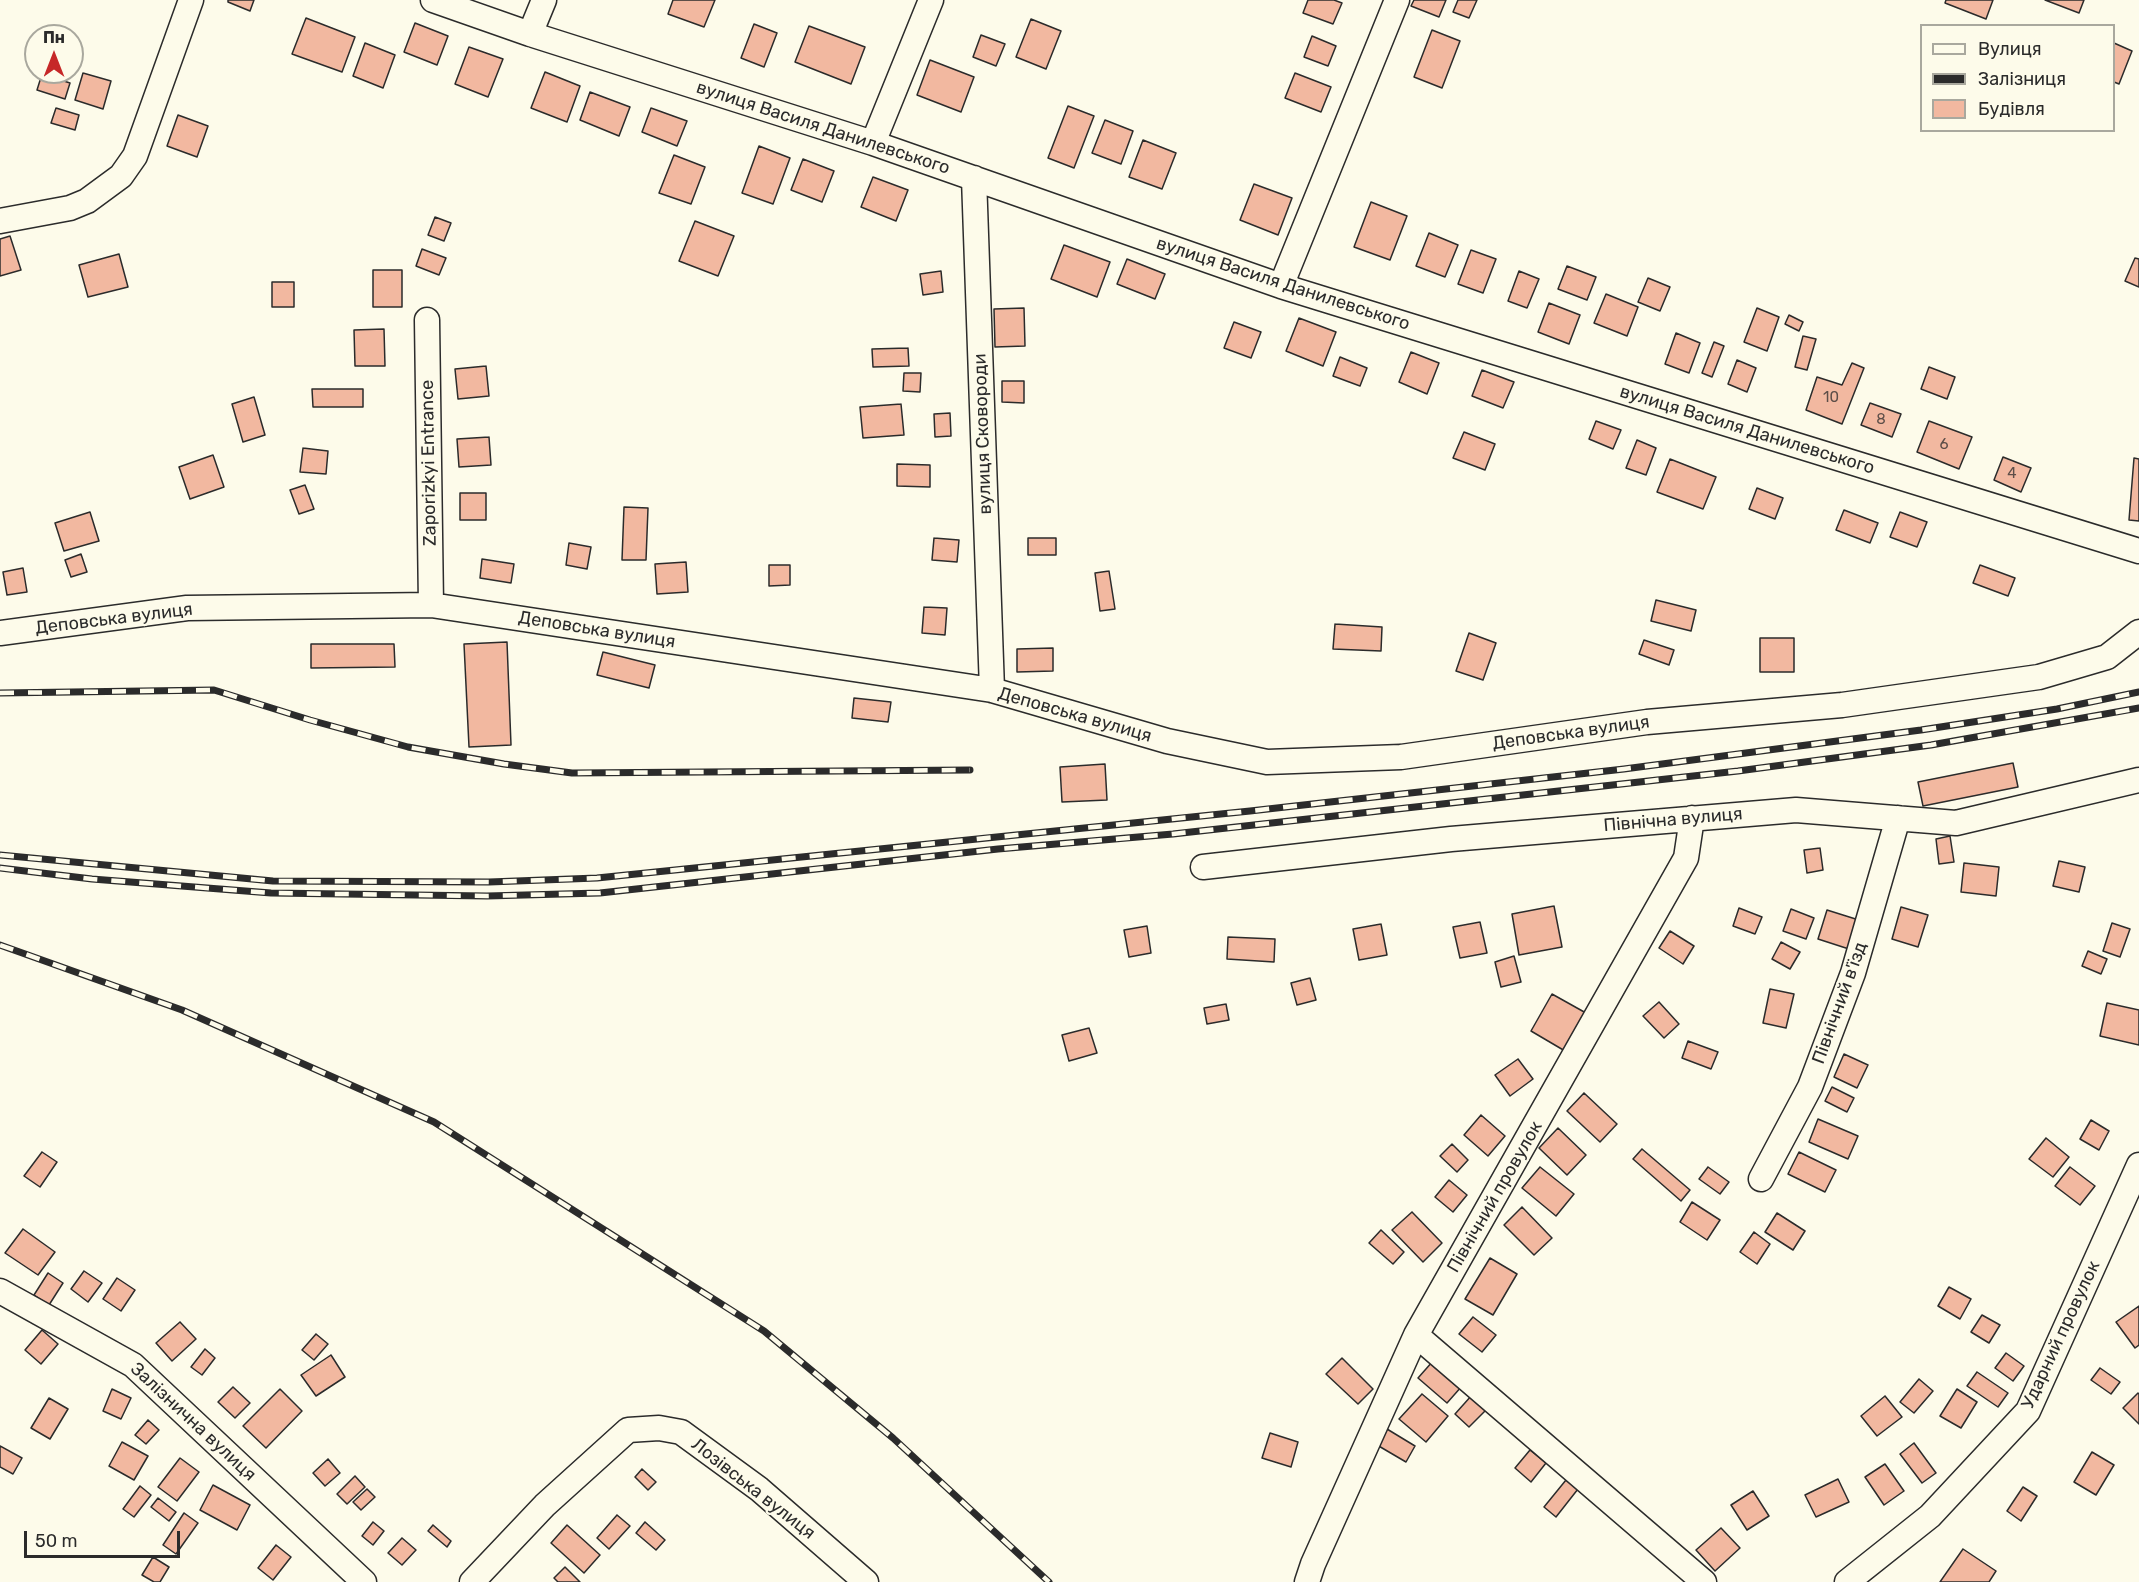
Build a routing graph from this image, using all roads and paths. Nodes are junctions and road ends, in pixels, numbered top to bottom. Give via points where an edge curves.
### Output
1 (191, 0) edge
2 (433, 0) edge
3 (544, 0) edge
4 (931, 0) edge
5 (1397, 0) edge
6 (530, 34) junction
7 (873, 142) junction
8 (974, 178) junction
9 (0, 221) edge
10 (1281, 286) junction
11 (427, 321) dead end
12 (2139, 551) edge
13 (431, 605) junction
14 (2139, 632) edge
15 (0, 633) edge
16 (992, 690) junction
17 (2139, 780) edge
18 (1692, 818) junction
19 (1898, 818) junction
20 (1203, 867) dead end
21 (2139, 1165) edge
22 (1761, 1179) dead end
23 (4, 1300) edge
24 (1416, 1335) junction
25 (364, 1582) edge
26 (472, 1582) edge
27 (866, 1582) edge
28 (1308, 1582) edge
29 (1704, 1582) edge
30 (1847, 1582) edge

1 - 9 street via 135,156 121,176 87,201 70,208
2 - 6 street, вулиця Василя Данилевського
3 - 6 street
4 - 7 street
5 - 10 street
6 - 7 street, вулиця Василя Данилевського
7 - 8 street, вулиця Василя Данилевського
8 - 10 street, вулиця Василя Данилевського
8 - 16 street, вулиця Сковороди
10 - 12 street, вулиця Василя Данилевського
11 - 13 street, Zaporizkyi Entrance
13 - 15 street, Деповська вулиця via 186,608
13 - 16 street, Деповська вулиця
14 - 16 street, Деповська вулиця via 2107,657 2039,677 1842,705 1647,722 1401,758 1267,762 1167,741
17 - 19 street, Північна вулиця via 1956,822
18 - 19 street, Північна вулиця via 1796,810
18 - 20 street, Північна вулиця via 1451,839
18 - 24 street, Північний провулок via 1686,858
19 - 22 street, Північний в'їзд via 1853,973 1810,1087
21 - 30 street, Ударний провулок via 2028,1411 1930,1516
23 - 25 street, Залізнична вулиця via 133,1365
24 - 28 street, Північний провулок
24 - 29 street
26 - 27 street, Лозівська вулиця via 545,1505 628,1430 659,1428 681,1432 759,1489

